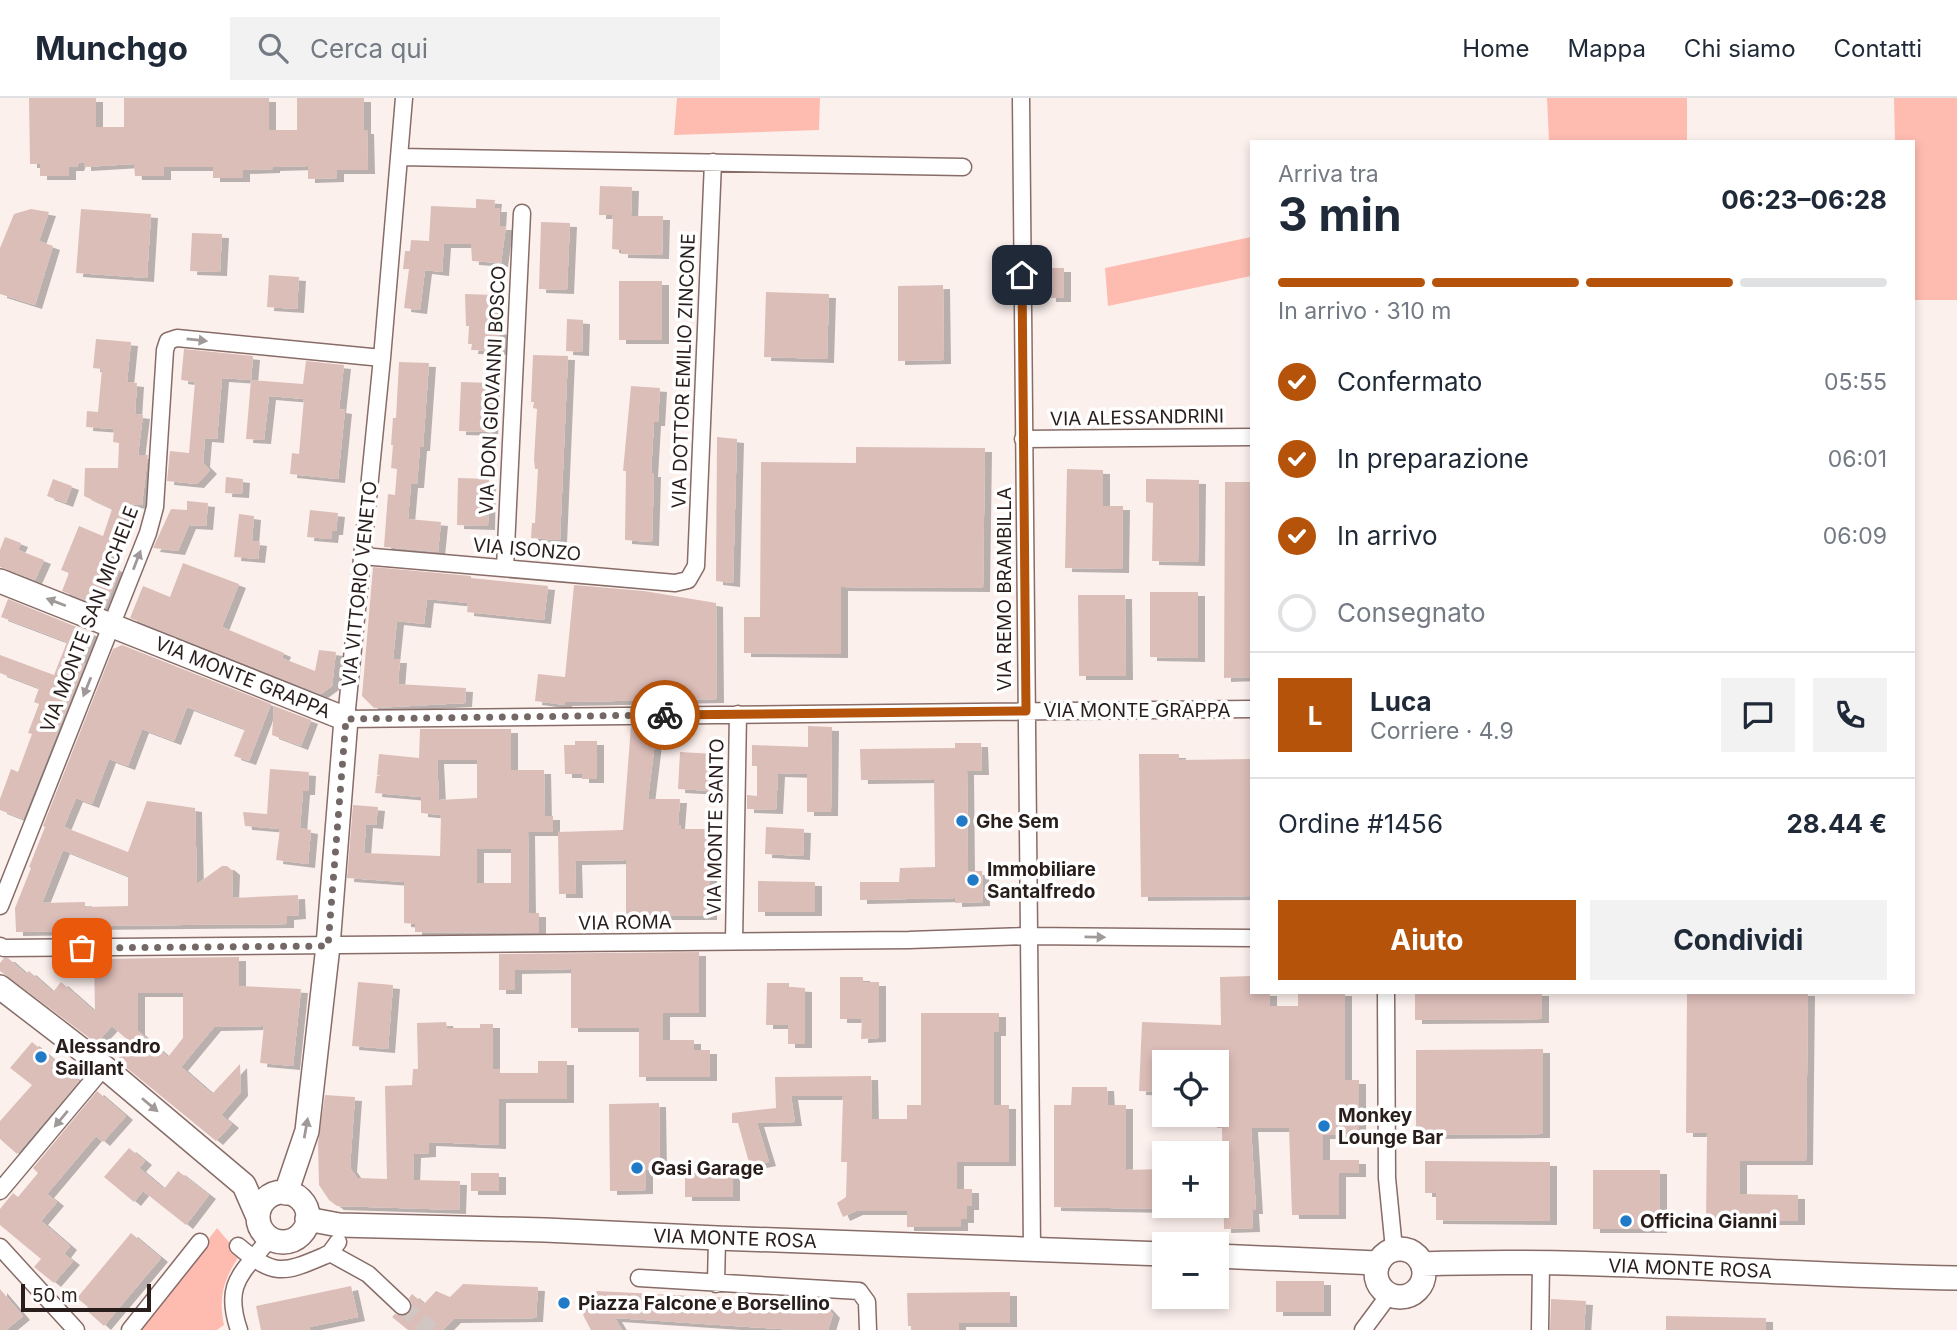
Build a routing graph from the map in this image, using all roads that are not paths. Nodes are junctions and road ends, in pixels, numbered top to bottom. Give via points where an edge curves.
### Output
1 (404, 98) edge
2 (1021, 98) edge
3 (399, 157) junction
4 (713, 162) junction
5 (963, 167) dead end
6 (522, 213) dead end
7 (382, 358) junction
8 (1250, 437) edge
9 (1024, 439) junction
10 (362, 555) junction
11 (505, 568) junction
12 (688, 580) joint
13 (0, 581) edge
14 (112, 624) junction
15 (1250, 709) edge
16 (1026, 711) junction
17 (738, 714) junction
18 (346, 719) junction
19 (0, 906) edge
20 (1027, 936) junction
21 (1250, 938) edge
22 (734, 942) junction
23 (0, 946) edge
24 (328, 946) junction
25 (0, 987) edge
26 (1386, 994) edge
27 (104, 1067) junction
28 (0, 1191) edge
29 (286, 1193) junction
30 (258, 1217) junction
31 (307, 1219) junction
32 (270, 1238) junction
33 (717, 1238) junction
34 (200, 1242) dead end
35 (239, 1246) dead end
36 (0, 1247) edge
37 (1032, 1248) junction
38 (1152, 1253) edge
39 (1229, 1256) edge
40 (1385, 1256) junction
41 (254, 1259) junction
42 (1541, 1263) junction
43 (1423, 1264) junction
44 (639, 1278) dead end
45 (1957, 1278) edge
46 (716, 1284) junction
47 (1389, 1295) junction
48 (402, 1306) tunnel mouth
49 (76, 1330) edge
50 (130, 1330) edge
51 (239, 1330) edge
52 (868, 1330) edge
53 (1363, 1330) edge
54 (1540, 1330) edge

1 - 3 street, VIA VITTORIO VENETO
2 - 9 street, VIA REMO BRAMBILLA
3 - 4 street
3 - 7 street, VIA VITTORIO VENETO
4 - 5 street
4 - 12 street, VIA DOTTOR EMILIO ZINCONE via 696,566
6 - 11 street, VIA DON GIOVANNI BOSCO
7 - 10 street, VIA VITTORIO VENETO
14 -> 7 street, VIA MONTE SAN MICHELE via 155,507 168,341 177,338
8 - 9 street, VIA ALESSANDRINI
9 - 16 street, VIA REMO BRAMBILLA
10 - 11 street, VIA ISONZO
10 - 18 street, VIA VITTORIO VENETO
11 - 12 street, VIA ISONZO via 675,583
14 -> 13 street, VIA MONTE GRAPPA
14 - 18 street, VIA MONTE GRAPPA
14 -> 19 street, VIA MONTE SAN MICHELE
15 - 16 street, VIA MONTE GRAPPA
16 - 17 street, VIA MONTE GRAPPA
16 - 20 street, VIA REMO BRAMBILLA
17 - 18 street, VIA MONTE GRAPPA
17 - 22 street, VIA MONTE SANTO
18 - 24 street, VIA VITTORIO VENETO
20 -> 21 street, VIA ROMA
20 - 22 street, VIA ROMA
20 - 37 street, VIA REMO BRAMBILLA
22 - 24 street, VIA ROMA
23 - 24 street, VIA ROMA
29 -> 24 street, VIA VITTORIO VENETO via 307,1131
25 - 27 street
26 - 40 street
27 -> 28 street
27 -> 30 street via 244,1185
29 - 30 street via 270,1196
29 - 31 street via 300,1199
30 - 32 street via 261,1230
31 - 32 street via 294,1239
31 - 33 street, VIA MONTE ROSA via 339,1225
32 - 41 street
33 - 37 street, VIA MONTE ROSA
33 - 46 street
34 - 50 street
35 - 41 street
36 - 49 street
37 - 38 street, VIA MONTE ROSA
39 - 40 street, VIA MONTE ROSA
40 - 43 street, VIA MONTE ROSA via 1410,1251
40 - 47 street via 1376,1280
41 - 48 street via 281,1270 313,1261 334,1247
41 - 51 street via 232,1289
42 - 43 street, VIA MONTE ROSA
42 - 45 street, VIA MONTE ROSA
42 - 54 street
43 - 47 street via 1424,1274 1415,1292
44 - 46 street
46 - 52 street via 859,1291 865,1296
47 - 53 street

